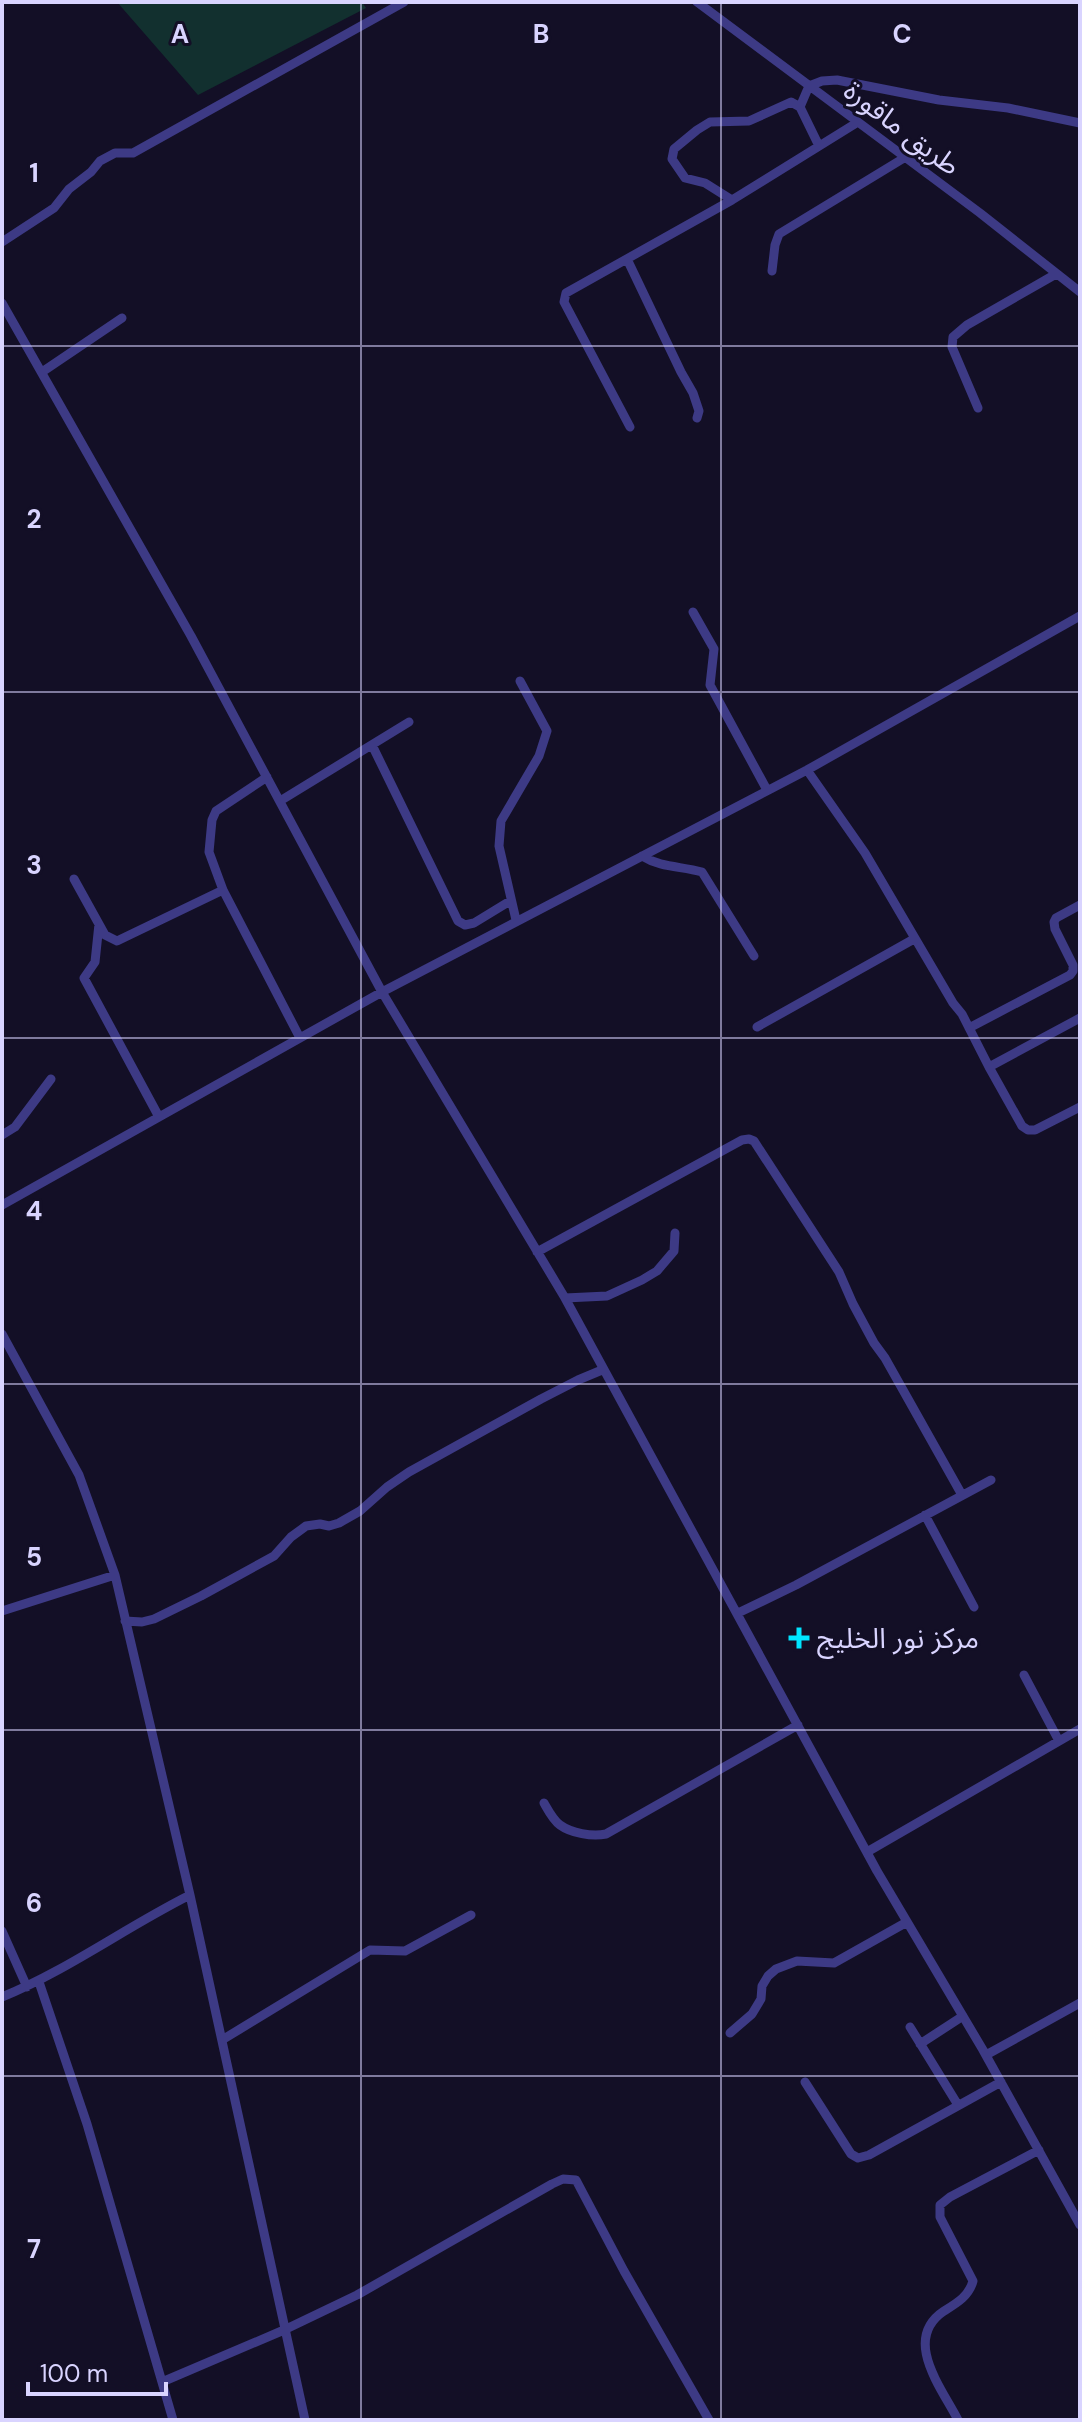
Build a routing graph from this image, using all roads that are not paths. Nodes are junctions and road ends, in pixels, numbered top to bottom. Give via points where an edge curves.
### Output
1 (404, 2) edge
2 (697, 2) edge
3 (809, 86) junction
4 (800, 107) junction
5 (858, 122) junction
6 (1080, 123) edge
7 (819, 146) junction
8 (904, 158) junction
9 (732, 200) junction
10 (2, 242) edge
11 (627, 259) junction
12 (772, 271) dead end
13 (1056, 274) junction
14 (1080, 292) edge
15 (2, 303) edge
16 (122, 318) dead end
17 (42, 372) junction
18 (978, 408) dead end
19 (697, 418) dead end
20 (630, 427) dead end
21 (693, 612) dead end
22 (1080, 616) edge
23 (520, 681) dead end
24 (409, 722) dead end
25 (372, 745) junction
26 (807, 770) junction
27 (267, 777) junction
28 (767, 790) junction
29 (280, 801) junction
30 (642, 856) junction
31 (74, 879) dead end
32 (223, 890) junction
33 (510, 901) junction
34 (1080, 905) edge
35 (516, 920) junction
36 (99, 924) junction
37 (914, 939) junction
38 (754, 956) dead end
39 (382, 992) junction
40 (1080, 1018) edge
41 (757, 1027) dead end
42 (969, 1028) junction
43 (300, 1038) junction
44 (989, 1067) junction
45 (51, 1079) dead end
46 (1080, 1107) edge
47 (159, 1117) junction
48 (2, 1135) edge
49 (2, 1205) edge
50 (675, 1233) dead end
51 (537, 1252) junction
52 (565, 1298) junction
53 (2, 1334) edge
54 (602, 1370) junction
55 (991, 1480) dead end
56 (962, 1495) junction
57 (925, 1515) junction
58 (115, 1575) junction
59 (974, 1607) dead end
60 (2, 1611) edge
61 (738, 1613) junction
62 (125, 1621) junction
63 (1024, 1675) dead end
64 (798, 1725) junction
65 (1080, 1729) edge
66 (1059, 1741) junction
67 (544, 1803) dead end
68 (867, 1852) junction
69 (190, 1895) junction
70 (471, 1915) dead end
71 (907, 1922) junction
72 (2, 1931) edge
73 (39, 1982) junction
74 (27, 1987) junction
75 (2, 1997) edge
76 (1080, 2003) edge
77 (963, 2016) junction
78 (910, 2027) dead end
79 (730, 2033) dead end
80 (222, 2040) junction
81 (920, 2044) junction
82 (986, 2055) junction
83 (805, 2082) dead end
84 (1001, 2082) junction
85 (958, 2105) junction
86 (1039, 2150) junction
87 (1080, 2225) edge
88 (284, 2330) junction
89 (162, 2382) junction
90 (693, 2394) junction
91 (173, 2420) edge
92 (305, 2420) edge
93 (699, 2420) edge
94 (709, 2420) edge
95 (958, 2420) edge

1 - 10 street via 133,153 115,153 100,161 54,208
2 - 3 street, طريق ماقورة
3 - 4 street
3 - 5 street, طريق ماقورة
3 - 6 street via 837,80
4 - 7 street
4 - 9 street via 791,102 749,121 710,122 674,149 672,159 685,178
5 - 7 street
5 - 8 street, طريق ماقورة
7 - 9 street
8 - 12 street via 779,234
8 - 13 street, طريق ماقورة
9 - 11 street
11 - 19 street via 693,393
11 - 20 street via 566,293 564,302
13 - 14 street, طريق ماقورة
13 - 18 street via 953,337 952,347
15 - 17 street
16 - 17 street
17 - 27 street
21 - 28 street via 714,649 710,685
22 - 26 street
23 - 33 street via 547,731 539,756 501,821 499,846
24 - 25 street
25 - 29 street
25 - 33 street via 458,921 474,923
26 - 28 street
26 - 37 street via 865,853
27 - 29 street
27 - 32 street via 216,811 212,820 209,852
28 - 30 street
29 - 39 street
30 - 35 street
30 - 38 street via 654,864 702,872
31 - 36 street
32 - 36 street via 117,941
32 - 43 street
33 - 35 street
34 - 42 street via 1054,922 1073,965 1070,975
35 - 39 street
36 - 47 street via 95,962 84,978
37 - 41 street
37 - 42 street
39 - 43 street
39 - 51 street
40 - 44 street
42 - 44 street
43 - 47 street
44 - 46 street via 1028,1130
45 - 48 street via 15,1127
47 - 49 street
50 - 52 street via 667,1262 642,1280 607,1296
51 - 52 street
51 - 56 street via 742,1140 754,1141 839,1272
52 - 54 street
53 - 58 street via 79,1475
54 - 61 street
54 - 62 street via 409,1472 339,1523 306,1526 274,1556 201,1596 154,1619
55 - 56 street
56 - 57 street
57 - 59 street
57 - 61 street
58 - 60 street
58 - 62 street
61 - 64 street
62 - 69 street
63 - 66 street
64 - 67 street via 606,1834 562,1826
64 - 68 street
65 - 66 street
66 - 68 street
68 - 71 street
69 - 73 street
69 - 80 street
70 - 80 street via 405,1951 370,1950
71 - 77 street
71 - 79 street via 834,1963 797,1961 776,1969 762,1986 752,2014
72 - 74 street
73 - 74 street
73 - 89 street via 87,2124
74 - 75 street
76 - 82 street
77 - 81 street
77 - 82 street
78 - 81 street
80 - 88 street
81 - 85 street
82 - 84 street
83 - 85 street via 858,2158
84 - 85 street
84 - 86 street
86 - 87 street
86 - 95 street via 940,2205 940,2217 973,2281 961,2300 928,2326 925,2352
88 - 89 street
88 - 90 street via 571,2178
88 - 92 street
89 - 91 street
90 - 93 street
90 - 94 street

